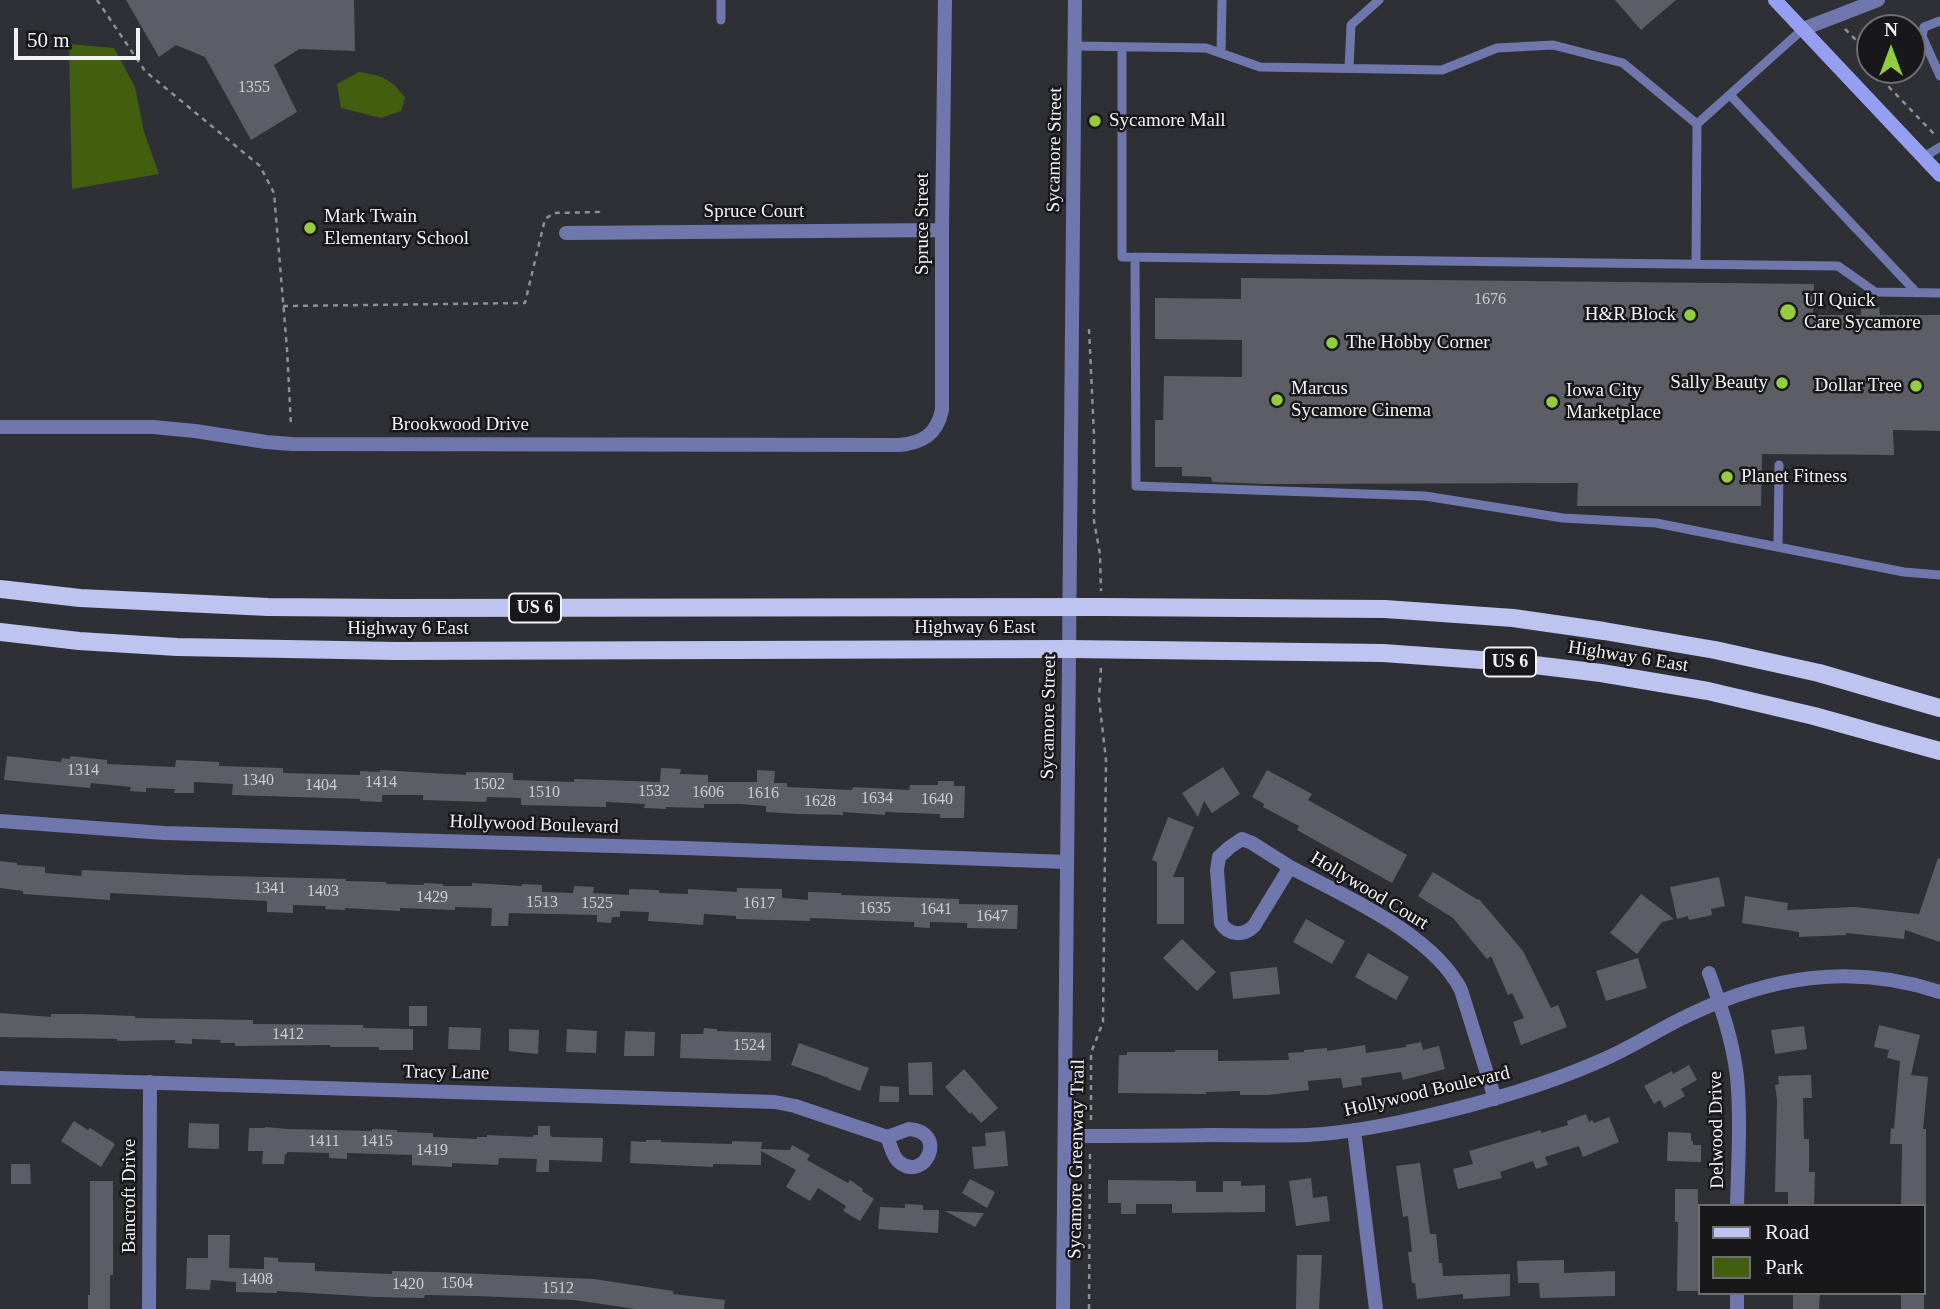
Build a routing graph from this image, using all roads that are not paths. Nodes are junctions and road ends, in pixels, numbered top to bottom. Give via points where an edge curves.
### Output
1 (721, 0) edge
2 (945, 0) edge
3 (1075, 0) edge
4 (1222, 0) edge
5 (1775, 0) edge
6 (1878, 0) edge
7 (1373, 2) edge
8 (721, 20) dead end
9 (1940, 21) edge
10 (1803, 29) junction
11 (1075, 46) junction
12 (1122, 47) junction
13 (1221, 53) junction
14 (1349, 68) junction
15 (1940, 76) edge
16 (1730, 95) junction
17 (1697, 124) junction
18 (1940, 147) edge
19 (1924, 157) junction
20 (1940, 175) edge
21 (942, 230) junction
22 (566, 233) dead end
23 (1135, 257) junction
24 (1696, 264) junction
25 (1917, 293) junction
26 (1940, 293) edge
27 (0, 427) edge
28 (921, 440) joint
29 (1779, 466) dead end
30 (1777, 547) junction
31 (1940, 575) edge
32 (0, 589) edge
33 (1070, 607) junction
34 (0, 632) edge
35 (1069, 649) junction
36 (1940, 708) edge
37 (1940, 751) edge
38 (0, 821) edge
39 (1067, 862) junction
40 (1290, 867) junction
41 (1709, 973) dead end
42 (1940, 992) edge
43 (1719, 1001) junction
44 (0, 1078) edge
45 (150, 1082) junction
46 (1495, 1099) junction
47 (1354, 1130) junction
48 (1065, 1136) junction
49 (887, 1137) dead end
50 (1737, 1204) edge
51 (149, 1309) edge
52 (1063, 1309) edge
53 (1376, 1309) edge

1 - 8 lane
2 - 21 street, Spruce Street
3 - 11 street, Sycamore Street
4 - 13 lane
5 - 10 main road
6 - 10 street
7 - 14 lane via 1351,25
9 - 15 lane via 1924,27 1922,36
10 - 16 lane
10 - 19 main road
11 - 12 lane
11 - 33 street, Sycamore Street
12 - 13 lane via 1206,48
12 - 23 lane via 1122,257
13 - 14 lane via 1260,67
14 - 17 lane via 1442,70 1497,48 1553,46 1623,63
16 - 17 lane
16 - 25 lane
17 - 24 lane
18 - 19 lane
19 - 20 main road
21 - 22 street, Spruce Court
21 - 28 street, Spruce Street via 942,410 939,424
23 - 24 lane
23 - 30 lane via 1136,486 1425,496 1563,518 1656,523
24 - 25 lane via 1838,266 1875,292
25 - 26 lane
27 - 28 street, Brookwood Drive via 153,427 292,444 899,445
29 - 30 lane
30 - 31 lane
32 - 33 main road, Highway 6 East / US 6 via 80,598 268,607
33 - 35 street, Sycamore Street
33 - 36 main road, Highway 6 East / US 6 via 1385,609 1513,618 1715,650 1819,673
34 - 35 main road, Highway 6 East / US 6 via 177,647 396,651
35 - 37 main road, Highway 6 East / US 6 via 1383,653 1522,663 1708,691
35 - 39 street, Sycamore Street
38 - 39 street, Hollywood Boulevard via 164,833
39 - 48 street, Sycamore Street
40 - 40 street, Hollywood Court via 1248,932 1238,934 1224,928 1219,907 1219,857 1242,839
40 - 46 street, Hollywood Court via 1396,925 1441,960 1461,990
41 - 43 street, Delwood Drive
42 - 43 street, Hollywood Boulevard via 1887,979 1825,976 1780,981
43 - 46 street, Hollywood Boulevard via 1596,1063
43 - 50 street, Delwood Drive via 1737,1076
44 - 45 street, Tracy Lane
45 - 49 street, Tracy Lane via 775,1102
45 - 51 street, Bancroft Drive
46 - 47 street, Hollywood Boulevard
47 - 48 street, Hollywood Boulevard via 1310,1135
47 - 53 street
48 - 52 street, Sycamore Street

